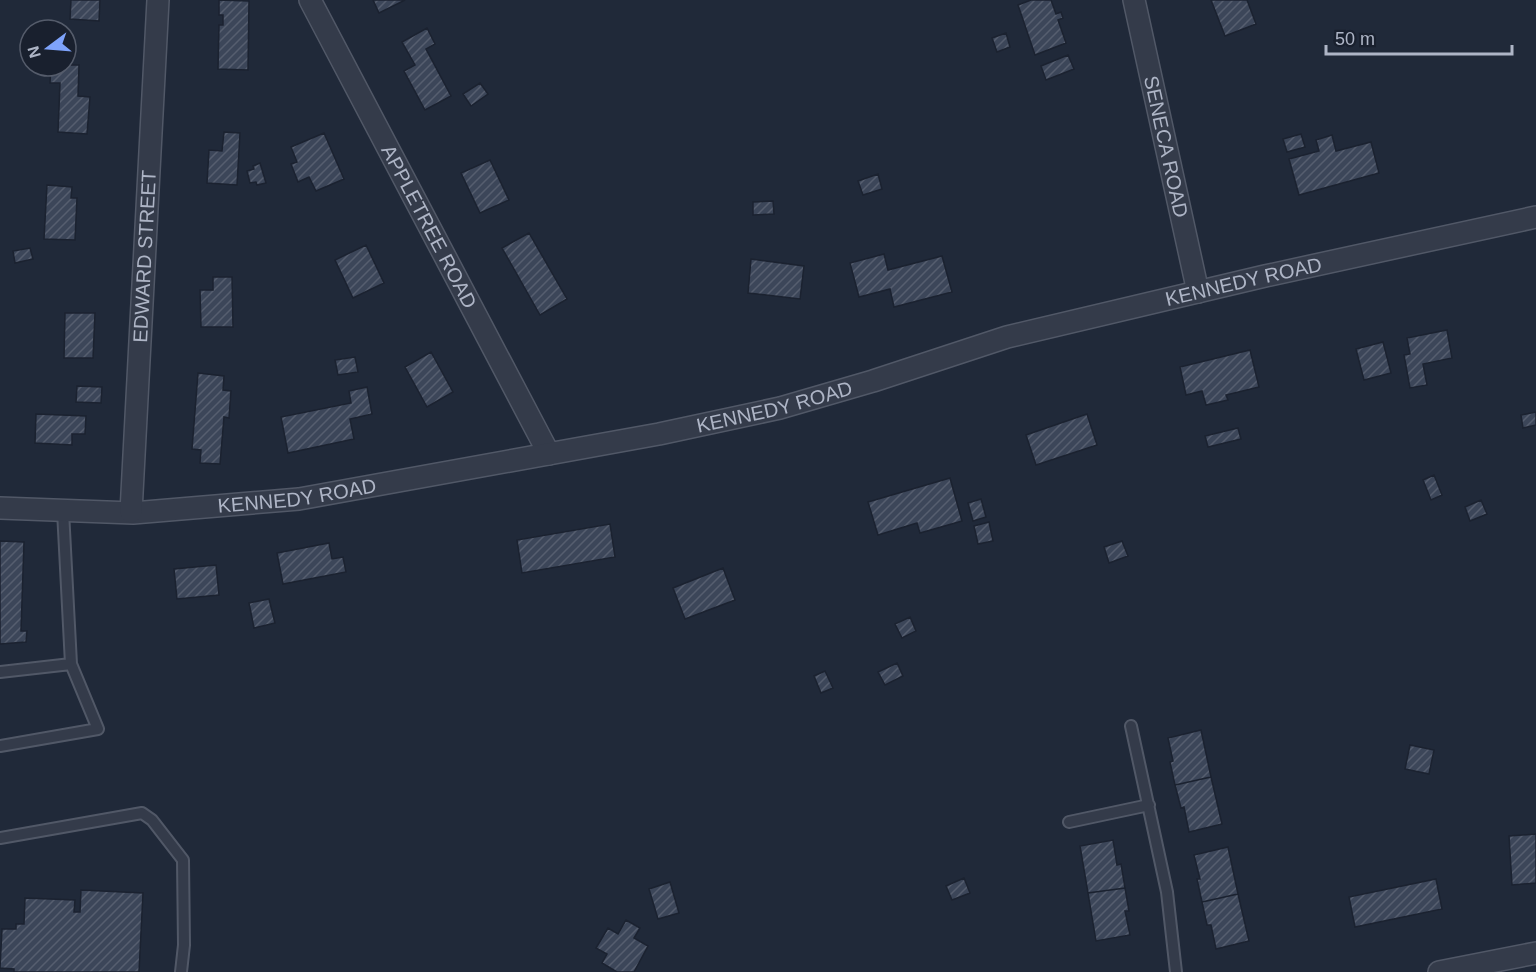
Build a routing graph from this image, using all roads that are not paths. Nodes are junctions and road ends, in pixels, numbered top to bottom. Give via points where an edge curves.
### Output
1 (158, 0) edge
2 (310, 0) edge
3 (1134, 0) edge
4 (1536, 217) edge
5 (1198, 292) junction
6 (549, 454) junction
7 (0, 508) edge
8 (63, 511) junction
9 (131, 512) junction
10 (71, 664) junction
11 (0, 672) edge
12 (1131, 726) dead end
13 (0, 746) edge
14 (1149, 805) junction
15 (1069, 822) dead end
16 (0, 838) edge
17 (1536, 953) edge
18 (181, 972) edge
19 (1176, 972) edge
20 (1439, 972) edge

1 - 9 street, EDWARD STREET
2 - 6 street, APPLETREE ROAD
3 - 5 street, SENECA ROAD
4 - 5 street, KENNEDY ROAD
5 - 6 street, KENNEDY ROAD via 1006,337 780,408
6 - 9 street, KENNEDY ROAD via 299,499
7 - 8 street, KENNEDY ROAD
8 - 9 street, KENNEDY ROAD
8 - 10 lane
10 - 11 lane
10 - 13 lane via 98,729
12 - 14 lane
14 - 15 lane
14 - 19 lane via 1167,892
16 - 18 lane via 141,813 152,820 183,860
17 - 20 street

